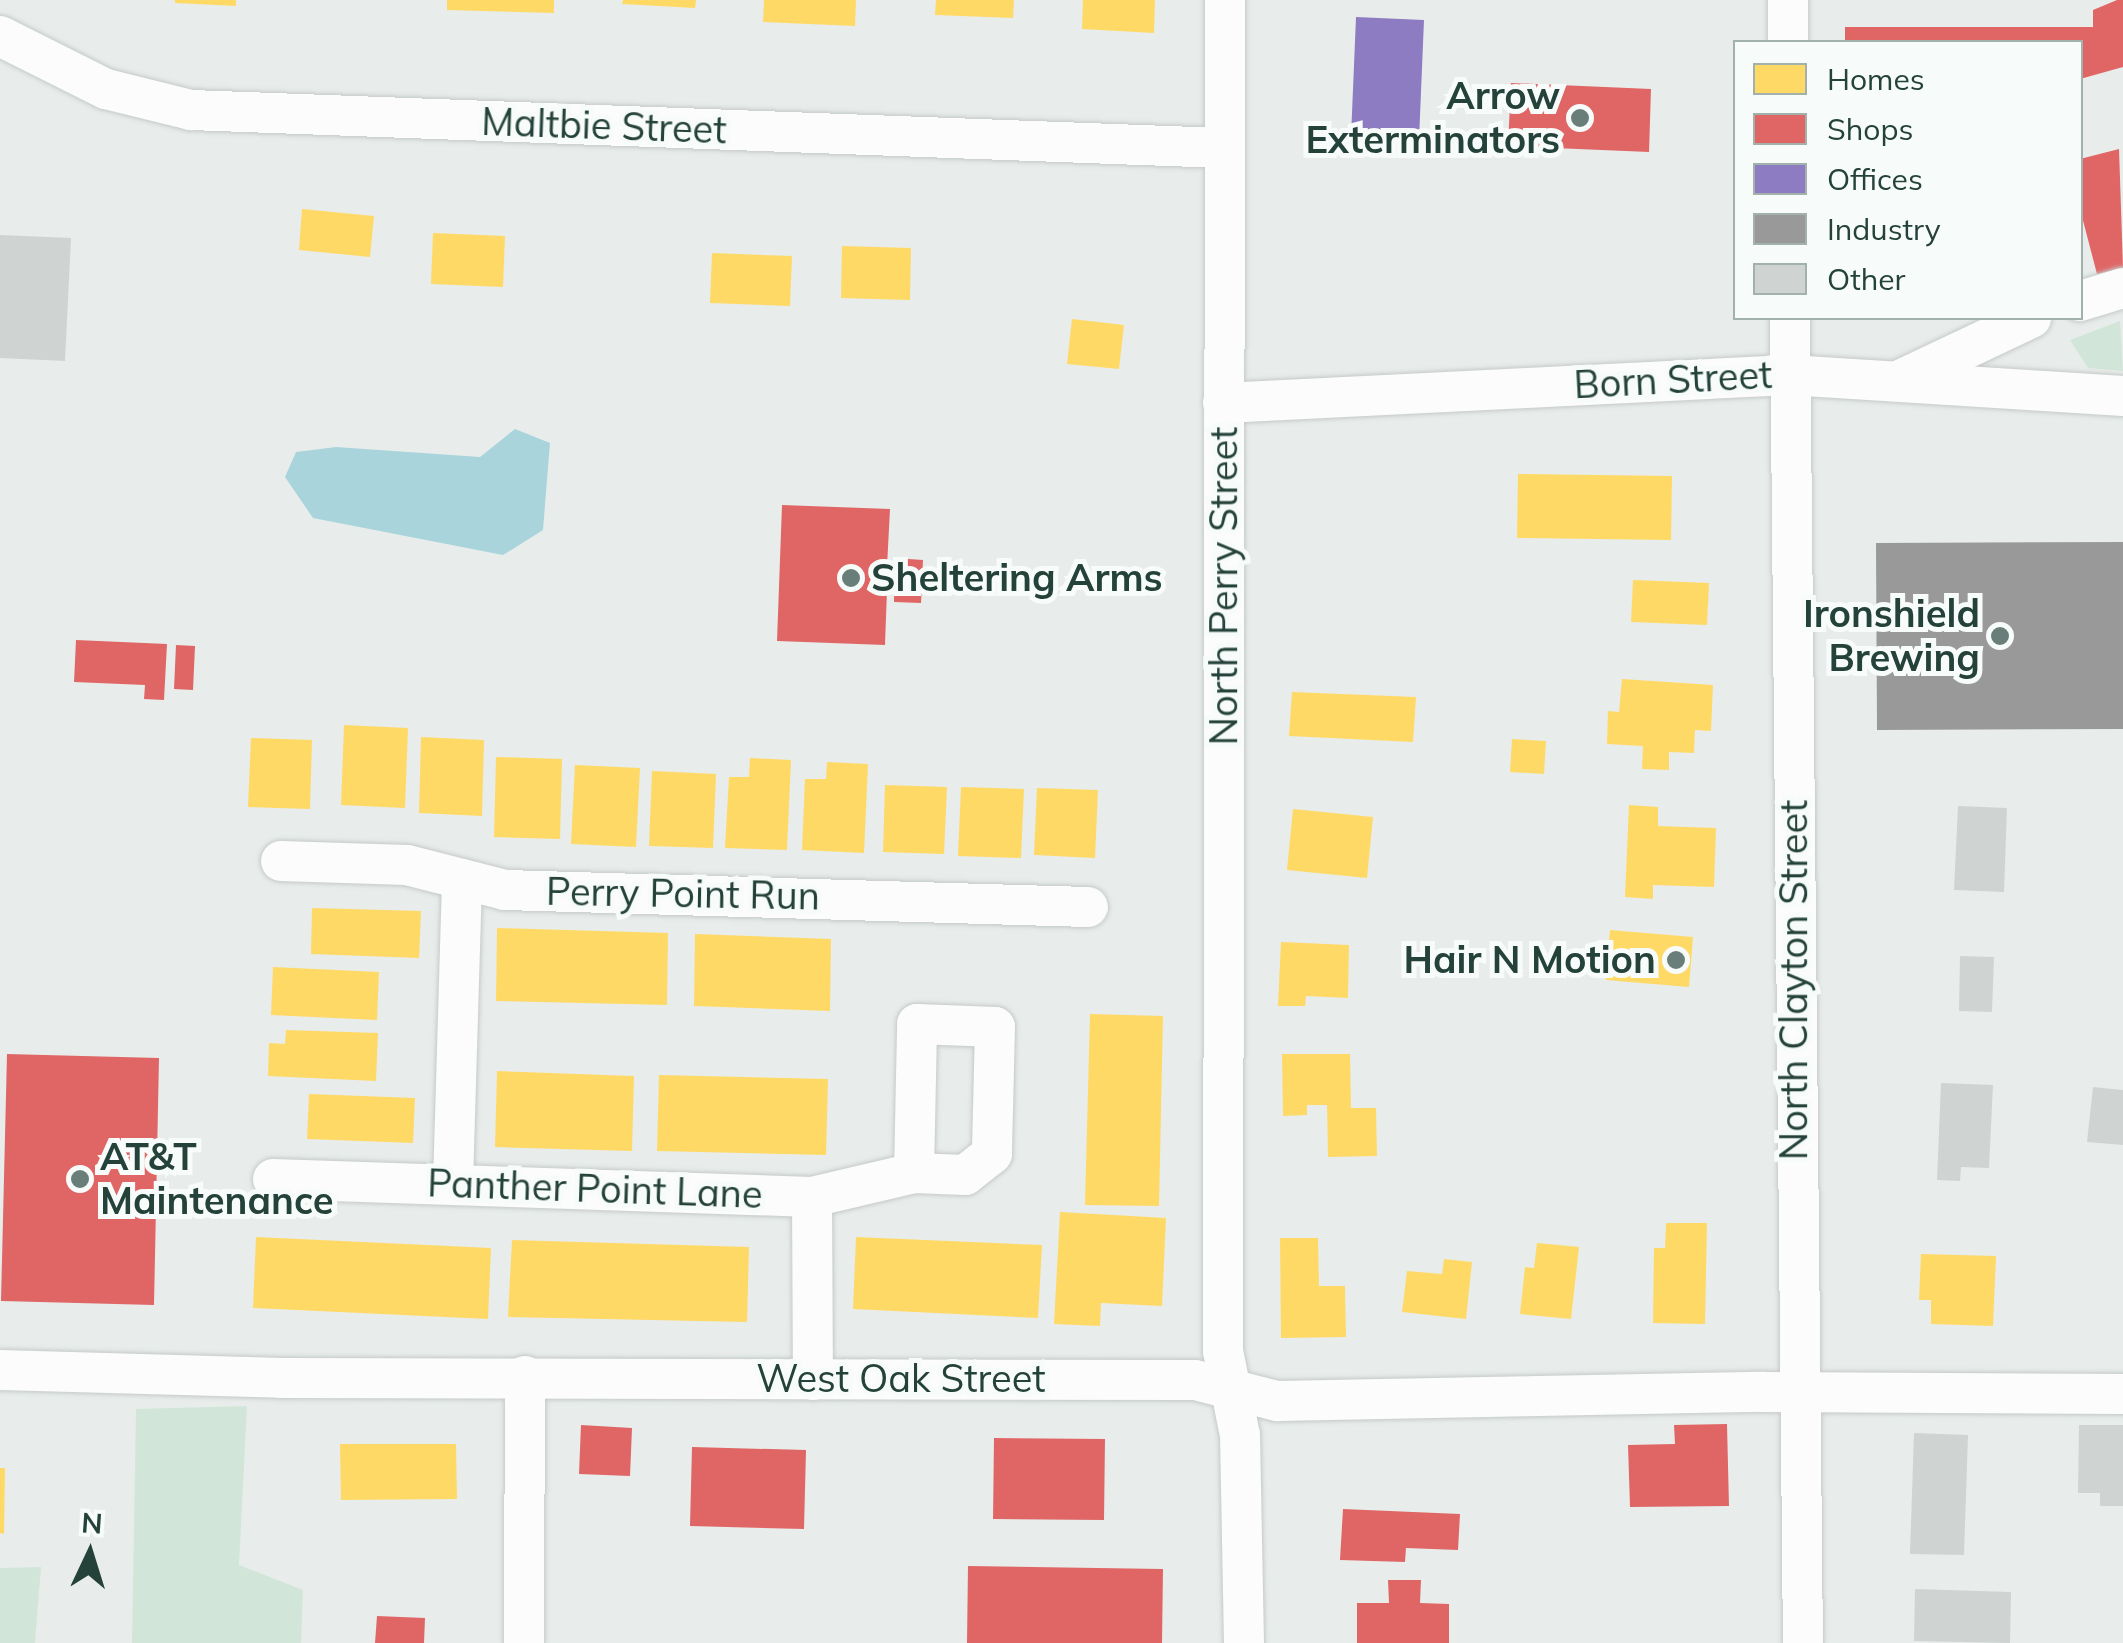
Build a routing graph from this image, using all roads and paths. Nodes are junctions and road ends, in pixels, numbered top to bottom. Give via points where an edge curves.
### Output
1 (1225, 0) edge
2 (1788, 0) edge
3 (0, 36) edge
4 (1788, 40) edge
5 (1224, 148) junction
6 (2123, 288) edge
7 (2083, 299) edge
8 (1790, 320) edge
9 (2027, 320) edge
10 (1789, 375) junction
11 (1896, 382) junction
12 (2123, 396) edge
13 (1223, 403) junction
14 (281, 861) dead end
15 (462, 880) junction
16 (1088, 907) dead end
17 (914, 1174) dead end
18 (273, 1180) dead end
19 (453, 1184) junction
20 (812, 1197) junction
21 (0, 1370) edge
22 (525, 1376) junction
23 (812, 1380) junction
24 (1232, 1390) junction
25 (1799, 1394) junction
26 (2123, 1394) edge
27 (524, 1643) edge
28 (1244, 1643) edge
29 (1802, 1643) edge

1 - 5 street, North Perry Street
2 - 4 street
3 - 5 street, Maltbie Street via 106,89 191,110
5 - 13 street, North Perry Street
6 - 7 street
8 - 10 street, North Clayton Street
9 - 11 street
10 - 11 street, Born Street
10 - 13 street, Born Street
10 - 25 street, North Clayton Street
11 - 12 street, Born Street
13 - 24 street, North Perry Street via 1223,1351
14 - 15 street, Perry Point Run via 407,864
15 - 16 street, Perry Point Run via 505,890
15 - 19 street
17 - 20 street, Panther Point Lane
18 - 19 street, Panther Point Lane
19 - 20 street, Panther Point Lane
20 - 23 street
21 - 22 street, West Oak Street
22 - 23 street, West Oak Street
22 - 27 street
23 - 24 street, West Oak Street via 1195,1380
24 - 25 street, West Oak Street via 1278,1401
24 - 28 street via 1240,1436
25 - 26 street, West Oak Street
25 - 29 street, North Clayton Street

